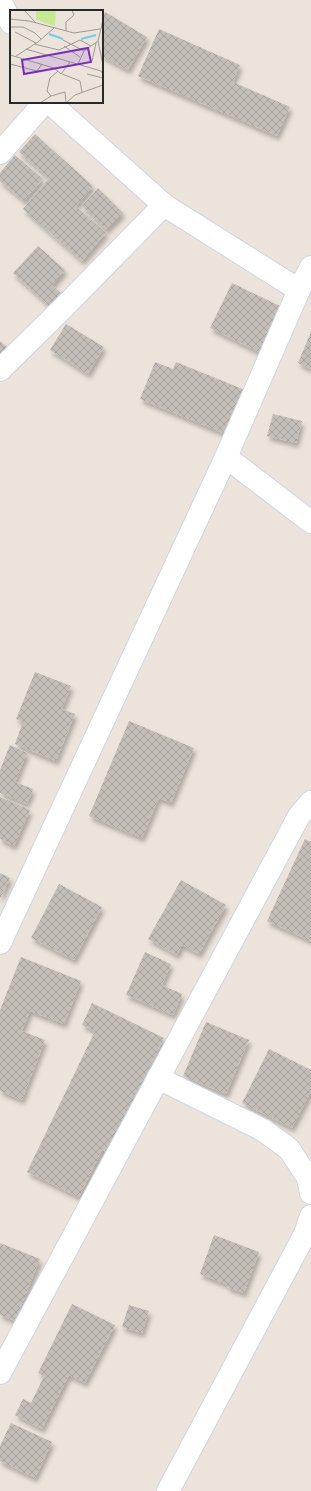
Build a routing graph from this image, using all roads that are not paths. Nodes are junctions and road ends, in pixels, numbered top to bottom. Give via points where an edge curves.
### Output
1 (0, 0) edge
2 (10, 21) edge
3 (44, 103) edge
4 (50, 103) edge
5 (0, 153) edge
6 (164, 205) junction
7 (311, 267) edge
8 (299, 290) junction
9 (0, 370) edge
10 (226, 457) junction
11 (311, 522) edge
12 (311, 802) edge
13 (0, 943) edge
14 (158, 1078) junction
15 (311, 1193) edge
16 (311, 1216) edge
17 (0, 1373) edge
18 (168, 1491) edge

1 - 2 street
3 - 5 street
4 - 6 street
6 - 8 street
6 - 9 street
7 - 8 street
8 - 10 street
10 - 11 street
10 - 13 street
12 - 14 street via 299,816
14 - 15 street via 263,1130 289,1150 308,1178
14 - 17 street
16 - 18 street via 305,1234

